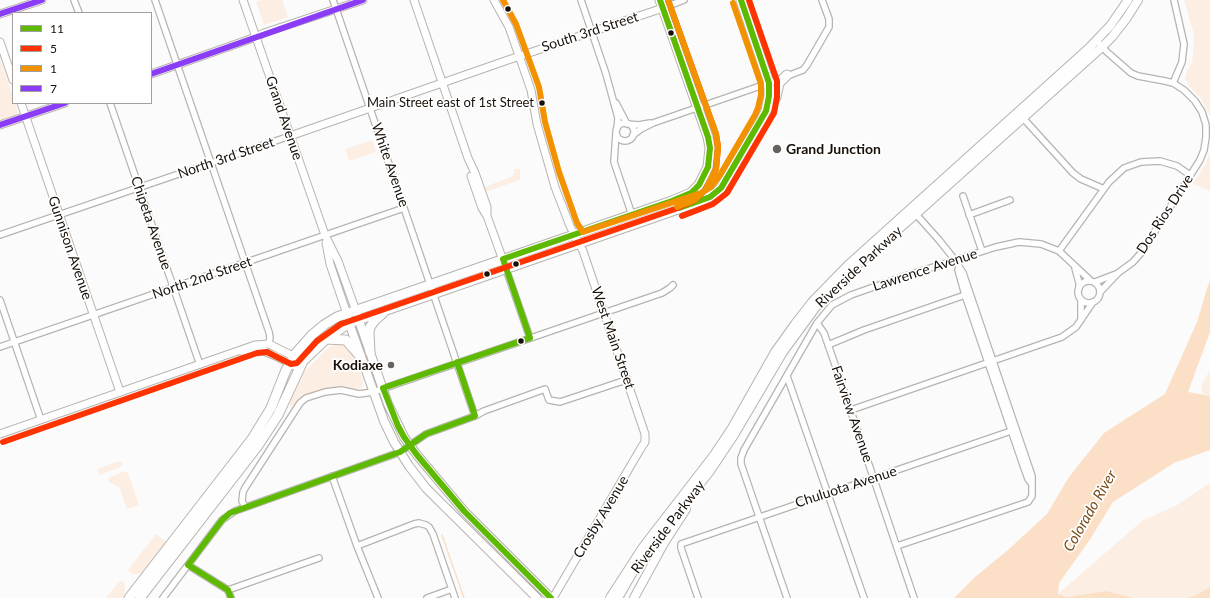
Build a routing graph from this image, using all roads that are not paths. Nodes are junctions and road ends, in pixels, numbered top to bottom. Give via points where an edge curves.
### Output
1 (42, 0) edge
2 (74, 0) edge
3 (155, 0) edge
4 (243, 0) edge
5 (333, 0) edge
6 (363, 0) edge
7 (414, 0) edge
8 (494, 0) edge
9 (581, 0) edge
10 (684, 0) edge
11 (741, 0) edge
12 (822, 0) edge
13 (1128, 0) edge
14 (1138, 0) edge
15 (1174, 0) edge
16 (661, 4) edge
17 (336, 9) junction
18 (79, 12) edge
19 (0, 14) edge
20 (592, 32) junction
21 (256, 37) junction
22 (0, 42) edge
23 (1099, 44) junction
24 (519, 56) junction
25 (178, 65) junction
26 (152, 74) edge
27 (787, 75) junction
28 (12, 77) edge
29 (442, 83) junction
30 (769, 83) junction
31 (1173, 84) junction
32 (612, 98) junction
33 (21, 104) edge
34 (62, 104) edge
35 (110, 104) edge
36 (370, 108) junction
37 (697, 108) junction
38 (766, 112) junction
39 (25, 117) junction
40 (1023, 118) junction
41 (653, 123) junction
42 (627, 124) junction
43 (0, 125) edge
44 (616, 131) junction
45 (290, 136) junction
46 (633, 136) junction
47 (626, 141) junction
48 (615, 149) junction
49 (211, 163) junction
50 (1190, 175) junction
51 (139, 188) junction
52 (1104, 189) junction
53 (963, 196) dead end
54 (1010, 200) dead end
55 (404, 208) junction
56 (913, 211) junction
57 (59, 215) junction
58 (632, 215) junction
59 (969, 215) junction
60 (325, 235) junction
61 (0, 236) edge
62 (576, 238) junction
63 (982, 251) junction
64 (1059, 251) junction
65 (503, 259) junction
66 (955, 260) junction
67 (246, 262) junction
68 (958, 266) junction
69 (1074, 266) junction
70 (506, 269) junction
71 (1118, 273) junction
72 (1093, 282) junction
73 (673, 285) dead end
74 (173, 288) junction
75 (432, 289) junction
76 (1079, 289) junction
77 (1100, 292) junction
78 (965, 295) junction
79 (0, 300) edge
80 (1081, 300) junction
81 (1093, 302) junction
82 (388, 310) junction
83 (604, 313) junction
84 (93, 315) junction
85 (357, 315) junction
86 (348, 319) junction
87 (1081, 321) junction
88 (818, 322) junction
89 (530, 338) junction
90 (326, 339) junction
91 (14, 342) junction
92 (269, 344) junction
93 (828, 345) junction
94 (0, 347) edge
95 (240, 351) junction
96 (370, 352) junction
97 (360, 356) junction
98 (292, 360) junction
99 (457, 362) junction
100 (991, 363) junction
101 (200, 365) junction
102 (302, 365) junction
103 (787, 376) junction
104 (628, 380) junction
105 (383, 388) junction
106 (120, 392) junction
107 (373, 392) junction
108 (851, 410) junction
109 (475, 416) junction
110 (41, 420) junction
111 (1012, 431) junction
112 (0, 434) edge
113 (645, 434) joint
114 (410, 445) junction
115 (400, 452) junction
116 (710, 471) junction
117 (332, 476) junction
118 (874, 478) junction
119 (1032, 484) junction
120 (828, 493) junction
121 (245, 507) junction
122 (759, 517) junction
123 (357, 546) junction
124 (897, 546) junction
125 (319, 558) dead end
126 (188, 565) junction
127 (452, 589) junction
128 (228, 590) junction
129 (536, 596) edge
130 (130, 598) edge
131 (140, 598) edge
132 (163, 598) edge
133 (231, 598) edge
134 (378, 598) edge
135 (427, 598) edge
136 (455, 598) edge
137 (552, 598) edge
138 (610, 598) edge
139 (618, 598) edge
140 (634, 598) edge
141 (698, 598) edge
142 (787, 598) edge
143 (864, 598) edge
144 (914, 598) edge

1 - 19 street
2 - 18 street
3 - 25 street
4 - 21 street, Grand Avenue
5 - 17 street, White Avenue
6 - 17 street
7 - 29 street
8 - 24 street, West Main Street via 509,27
9 - 20 street
10 - 16 street, South 3rd Street
11 - 30 highway
12 - 27 street via 829,19 828,27 803,70
13 - 23 main road, Riverside Parkway
14 - 23 main road, Riverside Parkway via 1112,37
15 - 31 street via 1184,44 1182,62
16 - 20 street, South 3rd Street
16 - 37 highway
17 - 21 street
17 - 36 street, White Avenue
20 - 24 street, South 3rd Street
20 - 32 street
21 - 25 street
21 - 45 street, Grand Avenue
22 - 28 street
23 - 31 street, Dos Rios Drive via 1131,73
23 - 40 main road, Riverside Parkway
23 - 56 main road, Riverside Parkway
24 - 29 street, North 3rd Street
24 - 62 street, West Main Street via 551,174
25 - 26 street
25 - 49 street
27 - 30 street
27 - 38 highway via 779,83 776,97
29 - 36 street, North 3rd Street
29 - 65 street
30 - 37 street
30 - 38 highway
31 - 50 street, Dos Rios Drive via 1195,101 1206,125 1204,150
32 - 42 street
32 - 44 street via 618,122
33 - 39 street, Gunnison Avenue
34 - 39 street
35 - 51 street, Chipeta Avenue
36 - 45 street, North 3rd Street
36 - 55 street, White Avenue
37 - 41 street
37 - 58 highway via 710,148 704,177 695,190 683,197
38 - 62 highway via 727,180 716,193 704,200
39 - 43 street
39 - 57 street, Gunnison Avenue
40 - 52 street via 1073,173
40 - 56 main road, Riverside Parkway
41 - 42 street
41 - 46 street
42 - 44 street via 621,124
42 - 46 street via 633,129
44 - 47 street via 620,139
44 - 48 street
45 - 49 street, North 3rd Street
45 - 60 street, Grand Avenue
46 - 47 street
47 - 48 street
48 - 58 street via 614,164
49 - 51 street, North 3rd Street
49 - 67 street
50 - 52 street via 1170,163 1141,162 1116,175
50 - 71 street, Dos Rios Drive via 1141,253
51 - 57 street, North 3rd Street
51 - 74 street, Chipeta Avenue
52 - 64 street
53 - 59 street
54 - 59 street
55 - 60 street, North 2nd Street
55 - 75 street, White Avenue
56 - 66 street
56 - 116 main road, Riverside Parkway via 816,307 783,352
56 - 138 main road, Riverside Parkway via 839,274 812,302 776,352 714,455 643,547
57 - 61 street, North 3rd Street
57 - 84 street, Gunnison Avenue
58 - 62 highway
59 - 63 street
60 - 67 street, North 2nd Street
60 - 85 street, Grand Avenue via 338,261
60 - 86 street, Grand Avenue via 330,264
62 - 65 highway
62 - 70 highway
62 - 83 street, West Main Street via 583,251
63 - 64 street, Lawrence Avenue via 1009,243 1024,242 1041,244
63 - 66 street, Lawrence Avenue
64 - 69 street, Lawrence Avenue
65 - 70 street
65 - 75 highway
66 - 68 street
66 - 88 street, Lawrence Avenue via 846,297 832,306
67 - 74 street, North 2nd Street
67 - 92 street via 269,332
68 - 78 street
68 - 100 street via 963,273
69 - 72 street, Lawrence Avenue
69 - 76 street
70 - 75 highway
70 - 89 street
71 - 72 street, Dos Rios Drive
71 - 77 street, Dos Rios Drive
72 - 76 street via 1083,282
72 - 77 street via 1098,285
73 - 83 street via 662,293
74 - 84 street, North 2nd Street
74 - 101 street, Chipeta Avenue
75 - 82 highway
75 - 85 highway
75 - 99 street, White Avenue
76 - 80 street
77 - 81 street via 1097,300
78 - 93 street
78 - 100 street
79 - 91 street
80 - 81 street
80 - 87 street
81 - 87 street
82 - 85 highway
82 - 96 highway via 370,327
83 - 89 street
83 - 104 street, West Main Street
84 - 91 street, North 2nd Street
84 - 106 street, Gunnison Avenue
85 - 86 highway
85 - 96 main road, Grand Avenue
86 - 90 highway
86 - 97 main road
86 - 98 highway via 330,321 319,329 303,344
87 - 100 street via 1062,337
88 - 93 street, Fairview Avenue
88 - 103 street, Lawrence Avenue
89 - 99 street
90 - 97 highway via 346,340
90 - 102 highway
91 - 94 street, North 2nd Street
91 - 110 street
92 - 95 street via 256,345
92 - 98 street
93 - 108 street, Fairview Avenue
95 - 98 street via 264,351
95 - 101 street
96 - 105 main road, Grand Avenue
97 - 107 main road
98 - 102 street
98 - 130 highway via 271,408 252,439
99 - 105 street
99 - 109 street, White Avenue
100 - 108 street
100 - 111 street
100 - 119 street via 1032,476
101 - 106 street
102 - 131 highway via 266,435
103 - 120 street
103 - 122 street, Lawrence Avenue via 740,461
104 - 109 street via 560,402 549,400 545,390
104 - 113 street, West Main Street
105 - 107 street
105 - 114 main road, Grand Avenue via 393,416
106 - 110 street
107 - 115 main road
107 - 121 street via 325,392 302,401 245,488 242,500
108 - 118 street, Fairview Avenue
109 - 114 street via 426,434
110 - 112 street
111 - 118 street, Chuluota Avenue
111 - 119 street
113 - 137 street, Crosby Avenue via 645,442
114 - 115 street
114 - 137 main road, Grand Avenue via 464,511
115 - 117 street
115 - 129 main road via 426,488
116 - 139 main road, Riverside Parkway via 654,542
116 - 140 main road via 664,543
117 - 121 street
117 - 123 street
118 - 120 street, Chuluota Avenue
118 - 124 street, Fairview Avenue
119 - 124 street via 1032,496 1028,502
120 - 122 street, Chuluota Avenue
120 - 143 street
121 - 126 street via 230,513 222,520
122 - 141 street, Chuluota Avenue via 681,544
122 - 142 street
123 - 127 street via 414,524 424,524 431,530
123 - 134 street
124 - 144 street, Fairview Avenue
125 - 128 street
126 - 128 street
126 - 132 street
127 - 135 street
127 - 136 street
128 - 133 street

